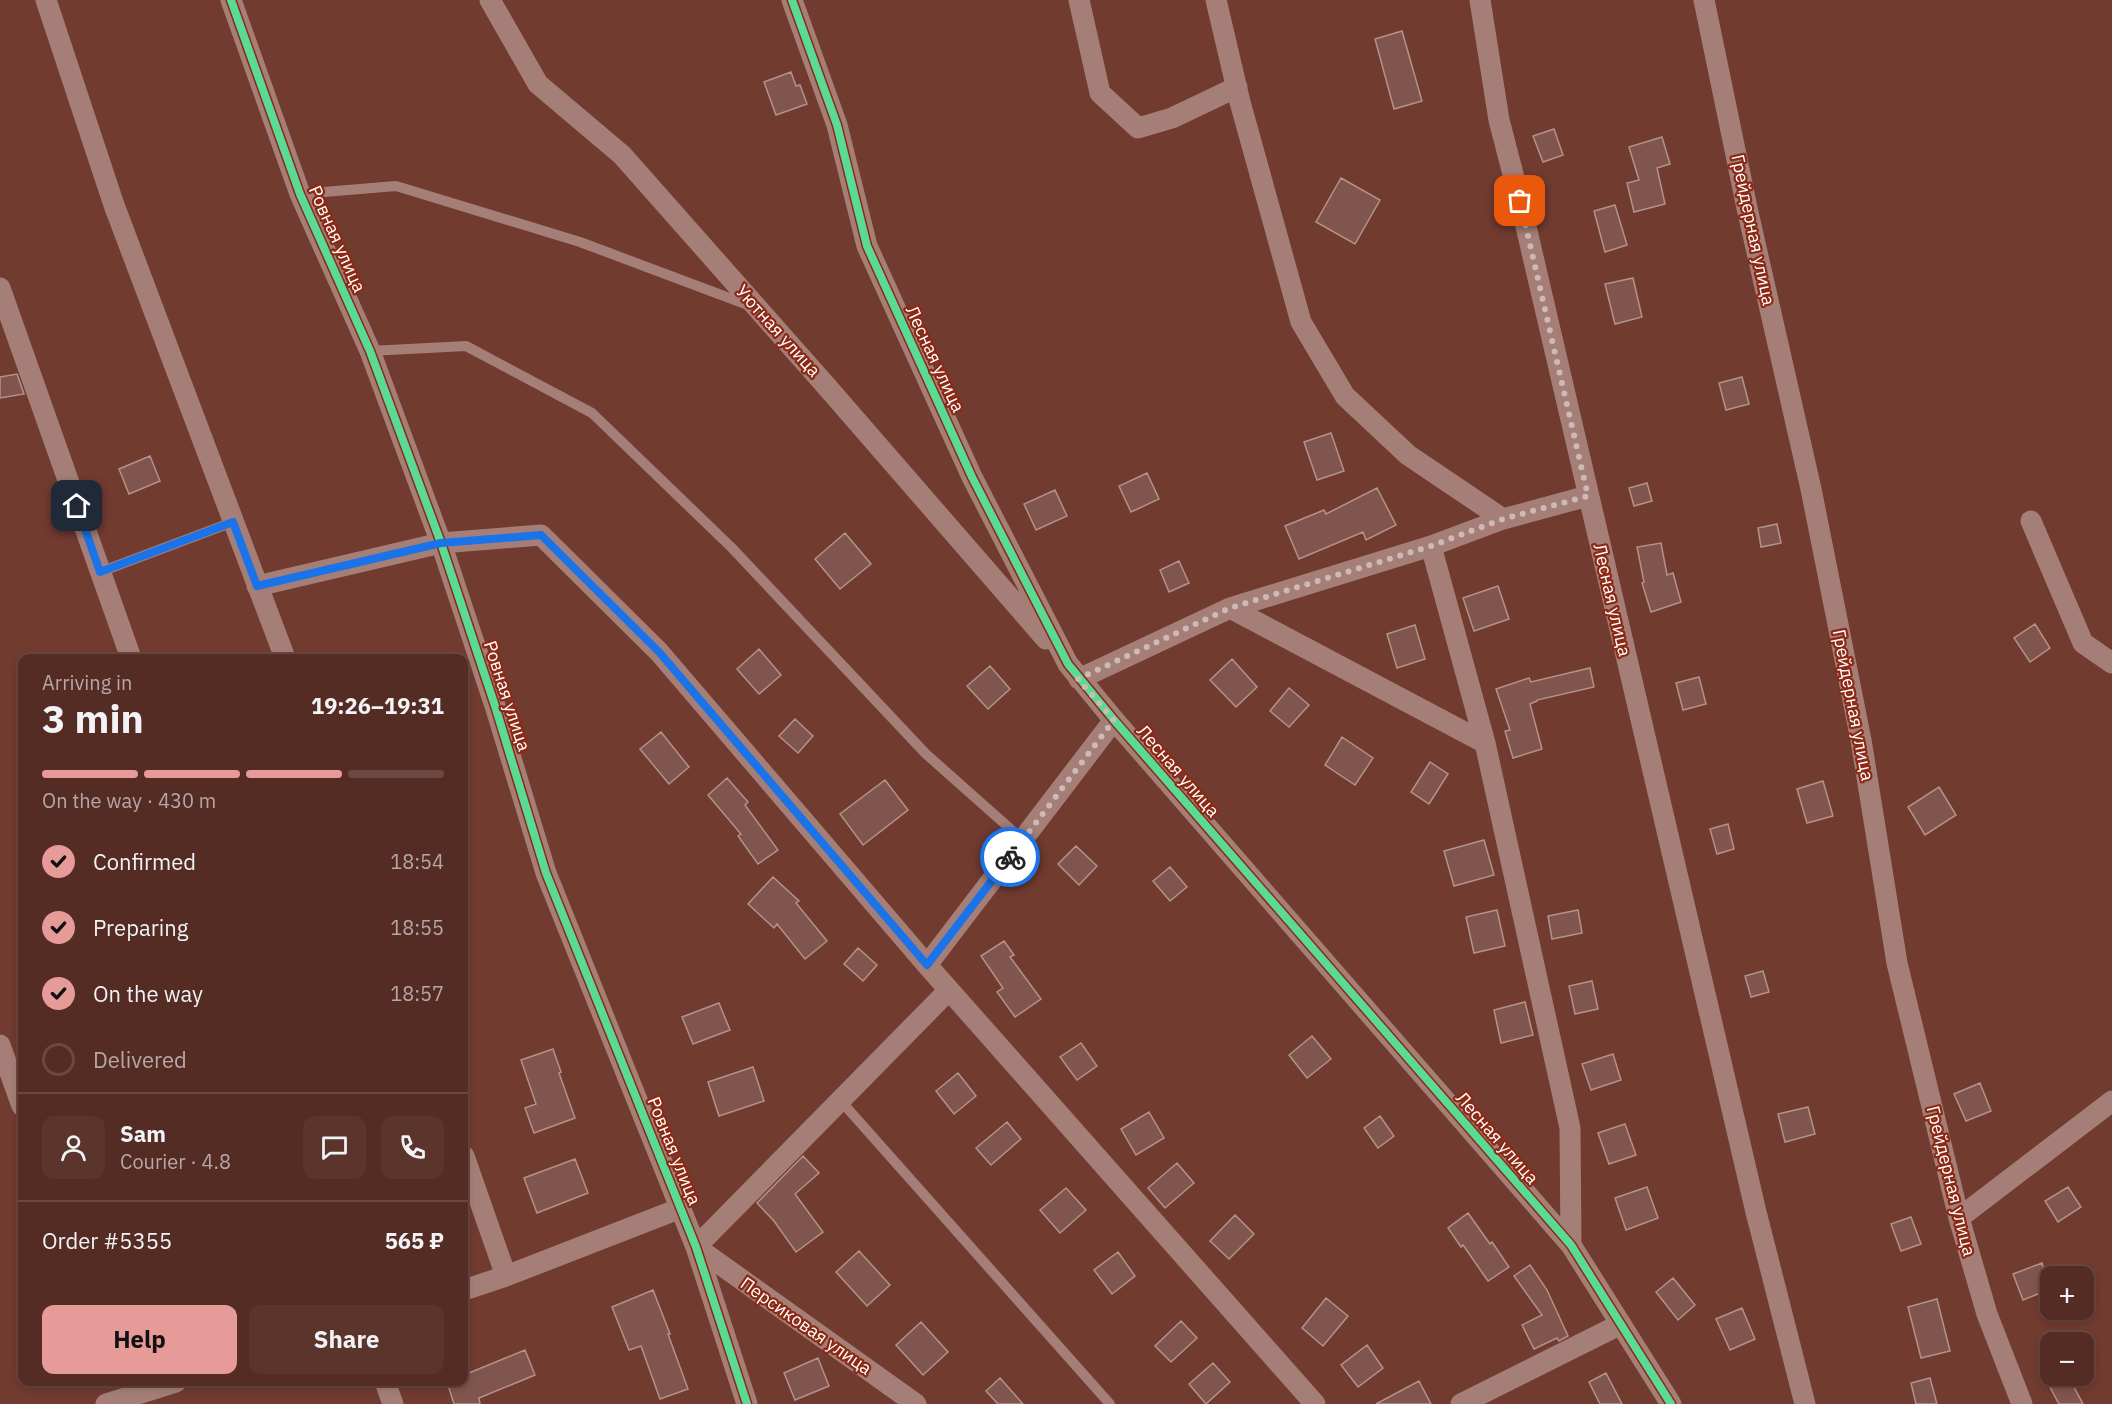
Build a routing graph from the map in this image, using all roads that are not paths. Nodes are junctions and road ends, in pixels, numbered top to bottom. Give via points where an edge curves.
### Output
1 (46, 0) edge
2 (231, 0) edge
3 (490, 0) edge
4 (792, 0) edge
5 (1080, 0) edge
6 (1216, 0) edge
7 (1480, 0) edge
8 (1704, 0) edge
9 (1237, 87) junction
10 (300, 194) junction
11 (0, 288) edge
12 (757, 308) junction
13 (370, 351) junction
14 (1588, 496) junction
15 (1503, 519) junction
16 (2031, 521) dead end
17 (233, 522) junction
18 (441, 543) junction
19 (1431, 546) junction
20 (100, 572) junction
21 (257, 586) junction
22 (1230, 608) junction
23 (130, 654) edge
24 (283, 654) edge
25 (2112, 663) edge
26 (1073, 672) junction
27 (1114, 720) junction
28 (1485, 742) junction
29 (1023, 840) junction
30 (927, 965) junction
31 (949, 990) junction
32 (0, 1045) edge
33 (18, 1095) edge
34 (840, 1100) junction
35 (2112, 1101) edge
36 (468, 1167) edge
37 (681, 1208) junction
38 (1959, 1218) junction
39 (1571, 1245) junction
40 (696, 1247) junction
41 (506, 1276) junction
42 (468, 1289) edge
43 (1621, 1324) junction
44 (160, 1386) edge
45 (386, 1386) edge
46 (116, 1397) edge
47 (393, 1404) edge
48 (747, 1404) edge
49 (916, 1404) edge
50 (1110, 1404) edge
51 (1315, 1404) edge
52 (1461, 1404) edge
53 (1671, 1404) edge
54 (1805, 1404) edge
55 (2022, 1404) edge

1 - 17 street via 114,205
2 - 10 street, Ровная улица
3 - 12 street, Уютная улица via 537,84 622,155
4 - 26 street, Лесная улица via 837,125 867,246 972,477
5 - 9 street via 1100,93 1138,128 1172,118
6 - 9 street
7 - 14 street, Лесная улица via 1499,120
8 - 38 street, Грейдерная улица via 1816,512 1861,740 1897,963
9 - 15 street via 1301,322 1345,396 1408,455
10 - 12 lane via 396,186 580,242
10 - 13 street, Ровная улица
11 - 20 street
12 - 26 street, Уютная улица
13 - 18 street, Ровная улица
13 - 29 lane via 465,346 592,413 732,548 926,754
14 - 15 street
14 - 54 street, Лесная улица via 1756,1212
15 - 19 street
16 - 25 street via 2083,643
17 - 20 lane
17 - 21 street
18 - 21 street
18 - 30 street via 541,535 659,652
18 - 37 street, Ровная улица via 546,873
19 - 22 street
19 - 28 street
20 - 23 street
21 - 24 street
22 - 26 street
22 - 28 street
26 - 27 street, Лесная улица
27 - 29 street
27 - 39 street, Лесная улица
28 - 39 street via 1570,1128
29 - 30 street
30 - 31 street
31 - 34 street
31 - 51 street
32 - 33 street
34 - 40 street
34 - 50 lane
35 - 38 street
36 - 41 street
37 - 40 street, Ровная улица
37 - 41 street
38 - 55 street, Грейдерная улица via 1987,1314
39 - 43 street, Лесная улица
40 - 48 street, Ровная улица
40 - 49 street, Персиковая улица
41 - 42 street
43 - 52 street
43 - 53 street, Лесная улица
44 - 46 street
45 - 47 street

